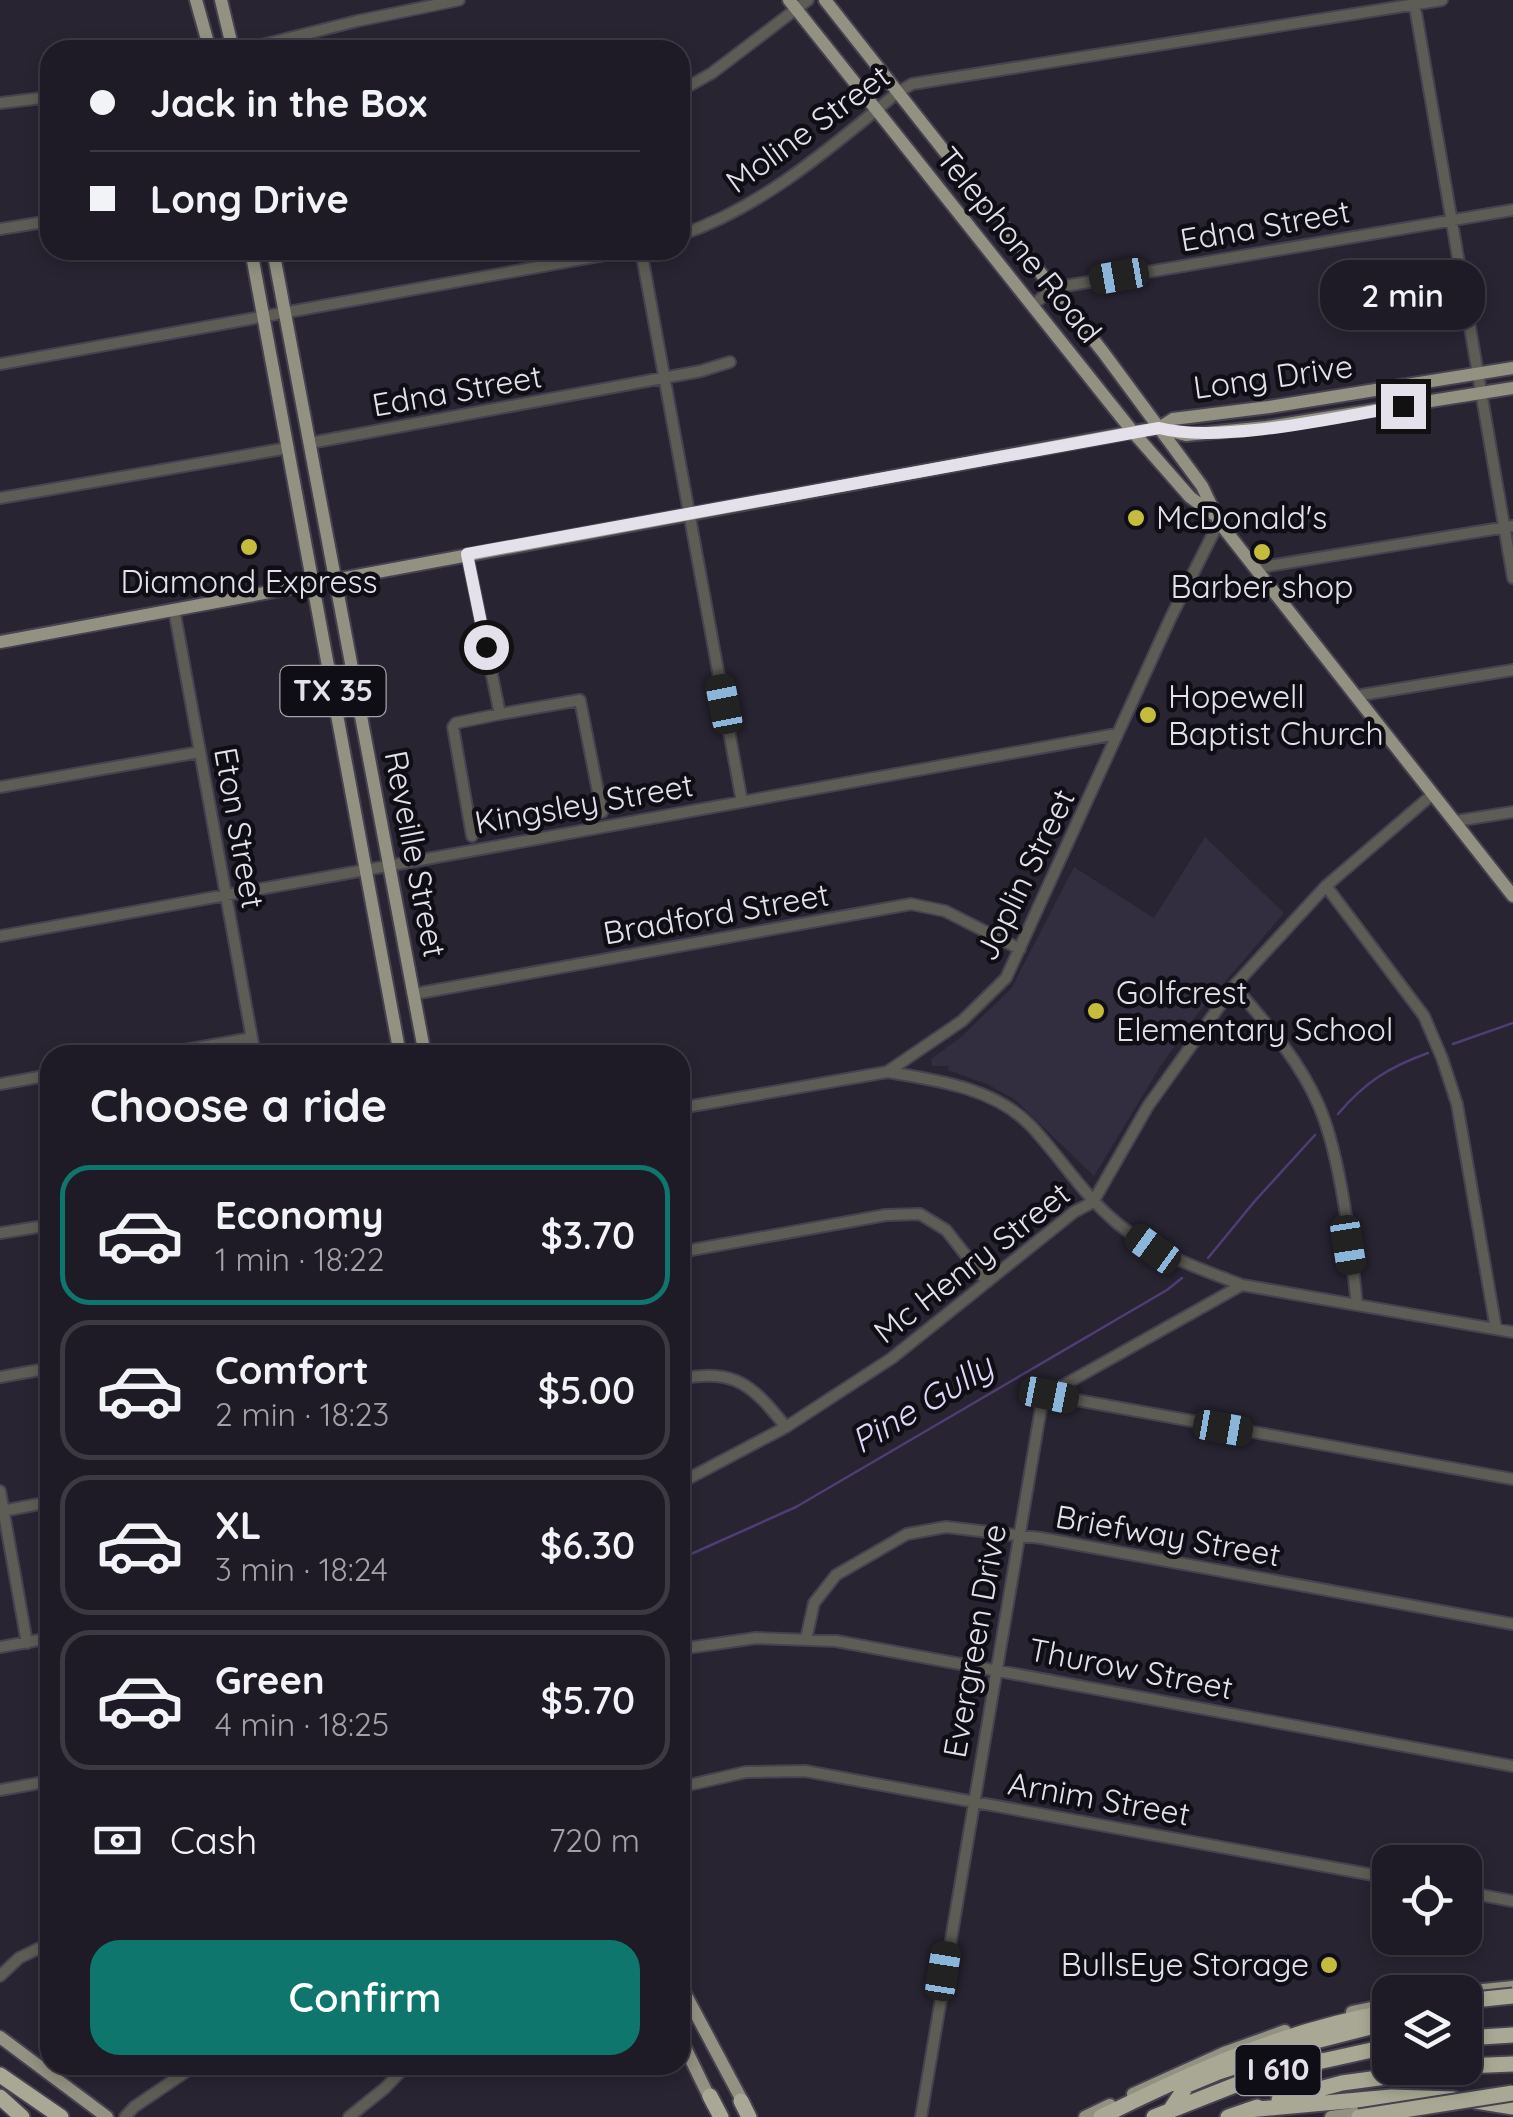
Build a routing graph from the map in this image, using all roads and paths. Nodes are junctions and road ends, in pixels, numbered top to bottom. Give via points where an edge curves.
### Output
1 (196, 0) edge
2 (221, 0) edge
3 (460, 0) edge
4 (808, 0) edge
5 (824, 0) edge
6 (1442, 0) edge
7 (1414, 2) edge
8 (792, 5) edge
9 (207, 40) edge
10 (231, 40) edge
11 (281, 40) edge
12 (690, 85) edge
13 (896, 93) junction
14 (40, 99) edge
15 (0, 103) edge
16 (876, 110) junction
17 (980, 196) junction
18 (1513, 210) edge
19 (959, 212) junction
20 (1450, 220) junction
21 (40, 223) edge
22 (0, 229) edge
23 (690, 231) edge
24 (253, 260) edge
25 (275, 260) edge
26 (577, 260) edge
27 (643, 260) edge
28 (1053, 288) junction
29 (1032, 306) junction
30 (285, 313) junction
31 (264, 316) junction
32 (730, 362) dead end
33 (0, 364) edge
34 (1513, 368) edge
35 (1477, 374) junction
36 (662, 378) junction
37 (1513, 388) edge
38 (1480, 393) junction
39 (1323, 398) junction
40 (1325, 419) junction
41 (1159, 428) junction
42 (1133, 432) junction
43 (310, 443) junction
44 (288, 448) junction
45 (0, 498) edge
46 (689, 515) junction
47 (1217, 518) junction
48 (1509, 527) edge
49 (467, 554) junction
50 (1256, 568) junction
51 (336, 577) junction
52 (1513, 578) edge
53 (314, 582) junction
54 (174, 609) junction
55 (0, 642) edge
56 (1513, 670) edge
57 (1356, 696) junction
58 (500, 714) junction
59 (1117, 734) junction
60 (200, 752) junction
61 (0, 788) edge
62 (1433, 794) junction
63 (742, 802) junction
64 (602, 812) dead end
65 (1513, 812) edge
66 (1456, 822) junction
67 (472, 836) dead end
68 (389, 864) junction
69 (364, 868) junction
70 (1326, 886) junction
71 (224, 894) junction
72 (1513, 896) edge
73 (0, 936) edge
74 (1020, 949) junction
75 (1234, 986) junction
76 (414, 994) junction
77 (252, 1038) junction
78 (213, 1045) edge
79 (253, 1045) edge
80 (398, 1045) edge
81 (423, 1045) edge
82 (887, 1072) junction
83 (40, 1077) edge
84 (0, 1084) edge
85 (690, 1106) edge
86 (1093, 1202) junction
87 (40, 1227) edge
88 (0, 1234) edge
89 (690, 1250) edge
90 (987, 1282) junction
91 (1242, 1285) junction
92 (1357, 1305) junction
93 (1496, 1329) junction
94 (1513, 1332) edge
95 (40, 1370) edge
96 (690, 1377) edge
97 (0, 1378) edge
98 (1049, 1395) junction
99 (786, 1427) junction
100 (690, 1479) edge
101 (1513, 1479) edge
102 (0, 1491) edge
103 (40, 1504) edge
104 (2, 1511) edge
105 (1018, 1537) junction
106 (1513, 1624) edge
107 (806, 1639) junction
108 (40, 1640) edge
109 (28, 1642) junction
110 (690, 1647) edge
111 (0, 1648) edge
112 (996, 1670) junction
113 (1513, 1766) edge
114 (40, 1782) edge
115 (690, 1785) edge
116 (0, 1790) edge
117 (973, 1801) junction
118 (1372, 1875) edge
119 (1482, 1895) edge
120 (1513, 1900) edge
121 (40, 1948) edge
122 (0, 1976) edge
123 (1513, 1988) edge
124 (1482, 1991) edge
125 (1482, 1996) edge
126 (1513, 1996) edge
127 (1482, 1999) edge
128 (690, 2003) edge
129 (1372, 2009) edge
130 (1372, 2016) edge
131 (1372, 2027) edge
132 (1513, 2035) edge
133 (1482, 2037) edge
134 (0, 2038) edge
135 (1372, 2049) edge
136 (690, 2057) edge
137 (1513, 2064) edge
138 (1482, 2065) edge
139 (40, 2068) edge
140 (0, 2075) edge
141 (50, 2075) edge
142 (182, 2075) edge
143 (397, 2075) edge
144 (1372, 2080) edge
145 (1513, 2093) edge
146 (710, 2096) joint
147 (0, 2097) edge
148 (742, 2101) joint
149 (1513, 2108) edge
150 (1171, 2109) junction
151 (1248, 2110) junction
152 (22, 2117) edge
153 (60, 2117) edge
154 (107, 2117) edge
155 (126, 2117) edge
156 (350, 2117) edge
157 (719, 2117) edge
158 (750, 2117) edge
159 (920, 2117) edge
160 (1086, 2117) edge
161 (1100, 2117) edge
162 (1154, 2117) edge
163 (1228, 2117) edge
164 (1332, 2117) edge
165 (1359, 2117) edge

1 - 9 main road
2 - 10 main road
3 - 11 street
4 - 8 street
5 - 13 main road, Telephone Road
6 - 7 street, Moline Street
7 - 13 street, Moline Street via 912,84
7 - 20 street
8 - 12 street
8 - 16 main road, Telephone Road
13 - 16 street, Moline Street
13 - 17 main road, Telephone Road
14 - 15 street
16 - 19 main road, Telephone Road
16 - 23 street, Moline Street via 776,188
17 - 19 main road
17 - 28 main road, Telephone Road
18 - 20 street, Edna Street
19 - 29 main road, Telephone Road
20 - 28 street, Edna Street
20 - 35 street
21 - 22 street
24 - 31 main road, Reveille Street / TX 35
25 - 30 main road, Reveille Street / TX 35
26 - 30 street
27 - 36 street
28 - 29 street
28 - 41 main road, Telephone Road
29 - 42 main road, Telephone Road
30 - 31 street
30 - 43 main road, Reveille Street / TX 35
31 - 33 street
31 - 44 main road, Reveille Street / TX 35
32 - 36 street, Edna Street
34 - 35 main road, Long Drive
35 - 38 street
35 - 39 main road, Long Drive
36 - 43 street, Edna Street
36 - 46 street
37 - 38 main road, Long Drive
38 - 40 main road, Long Drive
38 - 48 street
39 - 40 main road
39 - 41 main road, Long Drive via 1173,419
40 - 41 main road, Long Drive via 1186,435
41 - 42 main road
41 - 47 main road, Telephone Road
42 - 46 main road
42 - 47 main road, Telephone Road
43 - 51 main road, Reveille Street / TX 35
44 - 45 street
44 - 53 main road, Reveille Street / TX 35
46 - 49 main road
46 - 63 street
47 - 50 main road, Telephone Road
47 - 59 street, Joplin Street
48 - 50 street
48 - 52 street
49 - 51 main road
49 - 58 street
50 - 57 main road, Telephone Road
51 - 53 main road
51 - 68 main road, Reveille Street / TX 35
53 - 54 main road
53 - 69 main road, Reveille Street / TX 35
54 - 55 main road
54 - 60 street, Eton Street
56 - 57 street
57 - 62 main road, Telephone Road
58 - 64 street via 580,700
58 - 67 street via 453,727
59 - 63 street, Kingsley Street
59 - 74 street, Joplin Street
60 - 61 street
60 - 71 street, Eton Street
62 - 66 main road, Telephone Road
62 - 70 street, Mc Henry Street
63 - 68 street, Kingsley Street
65 - 66 street
66 - 72 main road, Telephone Road
68 - 69 street, Kingsley Street
68 - 76 main road, Reveille Street / TX 35
69 - 71 street, Kingsley Street
69 - 80 main road, Reveille Street / TX 35
70 - 75 street, Mc Henry Street
70 - 93 street via 1424,1016 1442,1058
71 - 73 street, Kingsley Street
71 - 77 street, Eton Street
74 - 76 street, Bradford Street via 946,912 911,904
74 - 82 street, Joplin Street via 1006,978 962,1021
75 - 86 street, Mc Henry Street via 1181,1055
75 - 92 street via 1270,1027 1319,1105
76 - 81 main road, Reveille Street / TX 35
77 - 78 street
77 - 79 street, Eton Street
82 - 85 street, Joplin Street
82 - 86 street via 947,1082 994,1100 1028,1122
83 - 84 street
86 - 90 street, Mc Henry Street
86 - 91 street via 1153,1249
87 - 88 street
89 - 90 street via 886,1214 920,1214 946,1230
90 - 99 street, Mc Henry Street via 892,1358
91 - 92 street
91 - 98 street
92 - 93 street
93 - 94 street
95 - 97 street
96 - 99 street via 730,1377 756,1390
98 - 101 street
98 - 105 street, Evergreen Drive via 1040,1408
99 - 100 street, Mc Henry Street
102 - 104 street
103 - 104 street
104 - 109 street
105 - 106 street, Briefway Street
105 - 107 street, Briefway Street via 946,1527 899,1538 830,1580 814,1604
105 - 112 street, Evergreen Drive
107 - 110 street, Thurow Street
107 - 112 street, Thurow Street
108 - 109 street
109 - 111 street
112 - 113 street, Thurow Street
112 - 117 street, Evergreen Drive
114 - 116 street
115 - 117 street, Arnim Street via 746,1772 805,1771
117 - 118 street, Arnim Street
117 - 159 street, Evergreen Drive
119 - 120 street
121 - 122 street
123 - 124 main road
123 - 125 highway
126 - 127 highway, bridge
128 - 148 main road
129 - 160 main road via 1260,2039
130 - 161 highway via 1244,2051
131 - 150 highway via 1216,2073 1188,2086
132 - 133 highway
134 - 139 main road
135 - 150 highway, I 610 via 1297,2064
136 - 146 main road
137 - 138 highway
140 - 153 highway
141 - 154 main road
142 - 155 street
143 - 156 street
144 - 151 highway, I 610
145 - 165 highway, bridge
146 - 157 highway
147 - 152 highway
148 - 158 highway
149 - 151 highway via 1390,2096
149 - 164 main road
150 - 162 highway, I 610
151 - 163 highway, I 610

